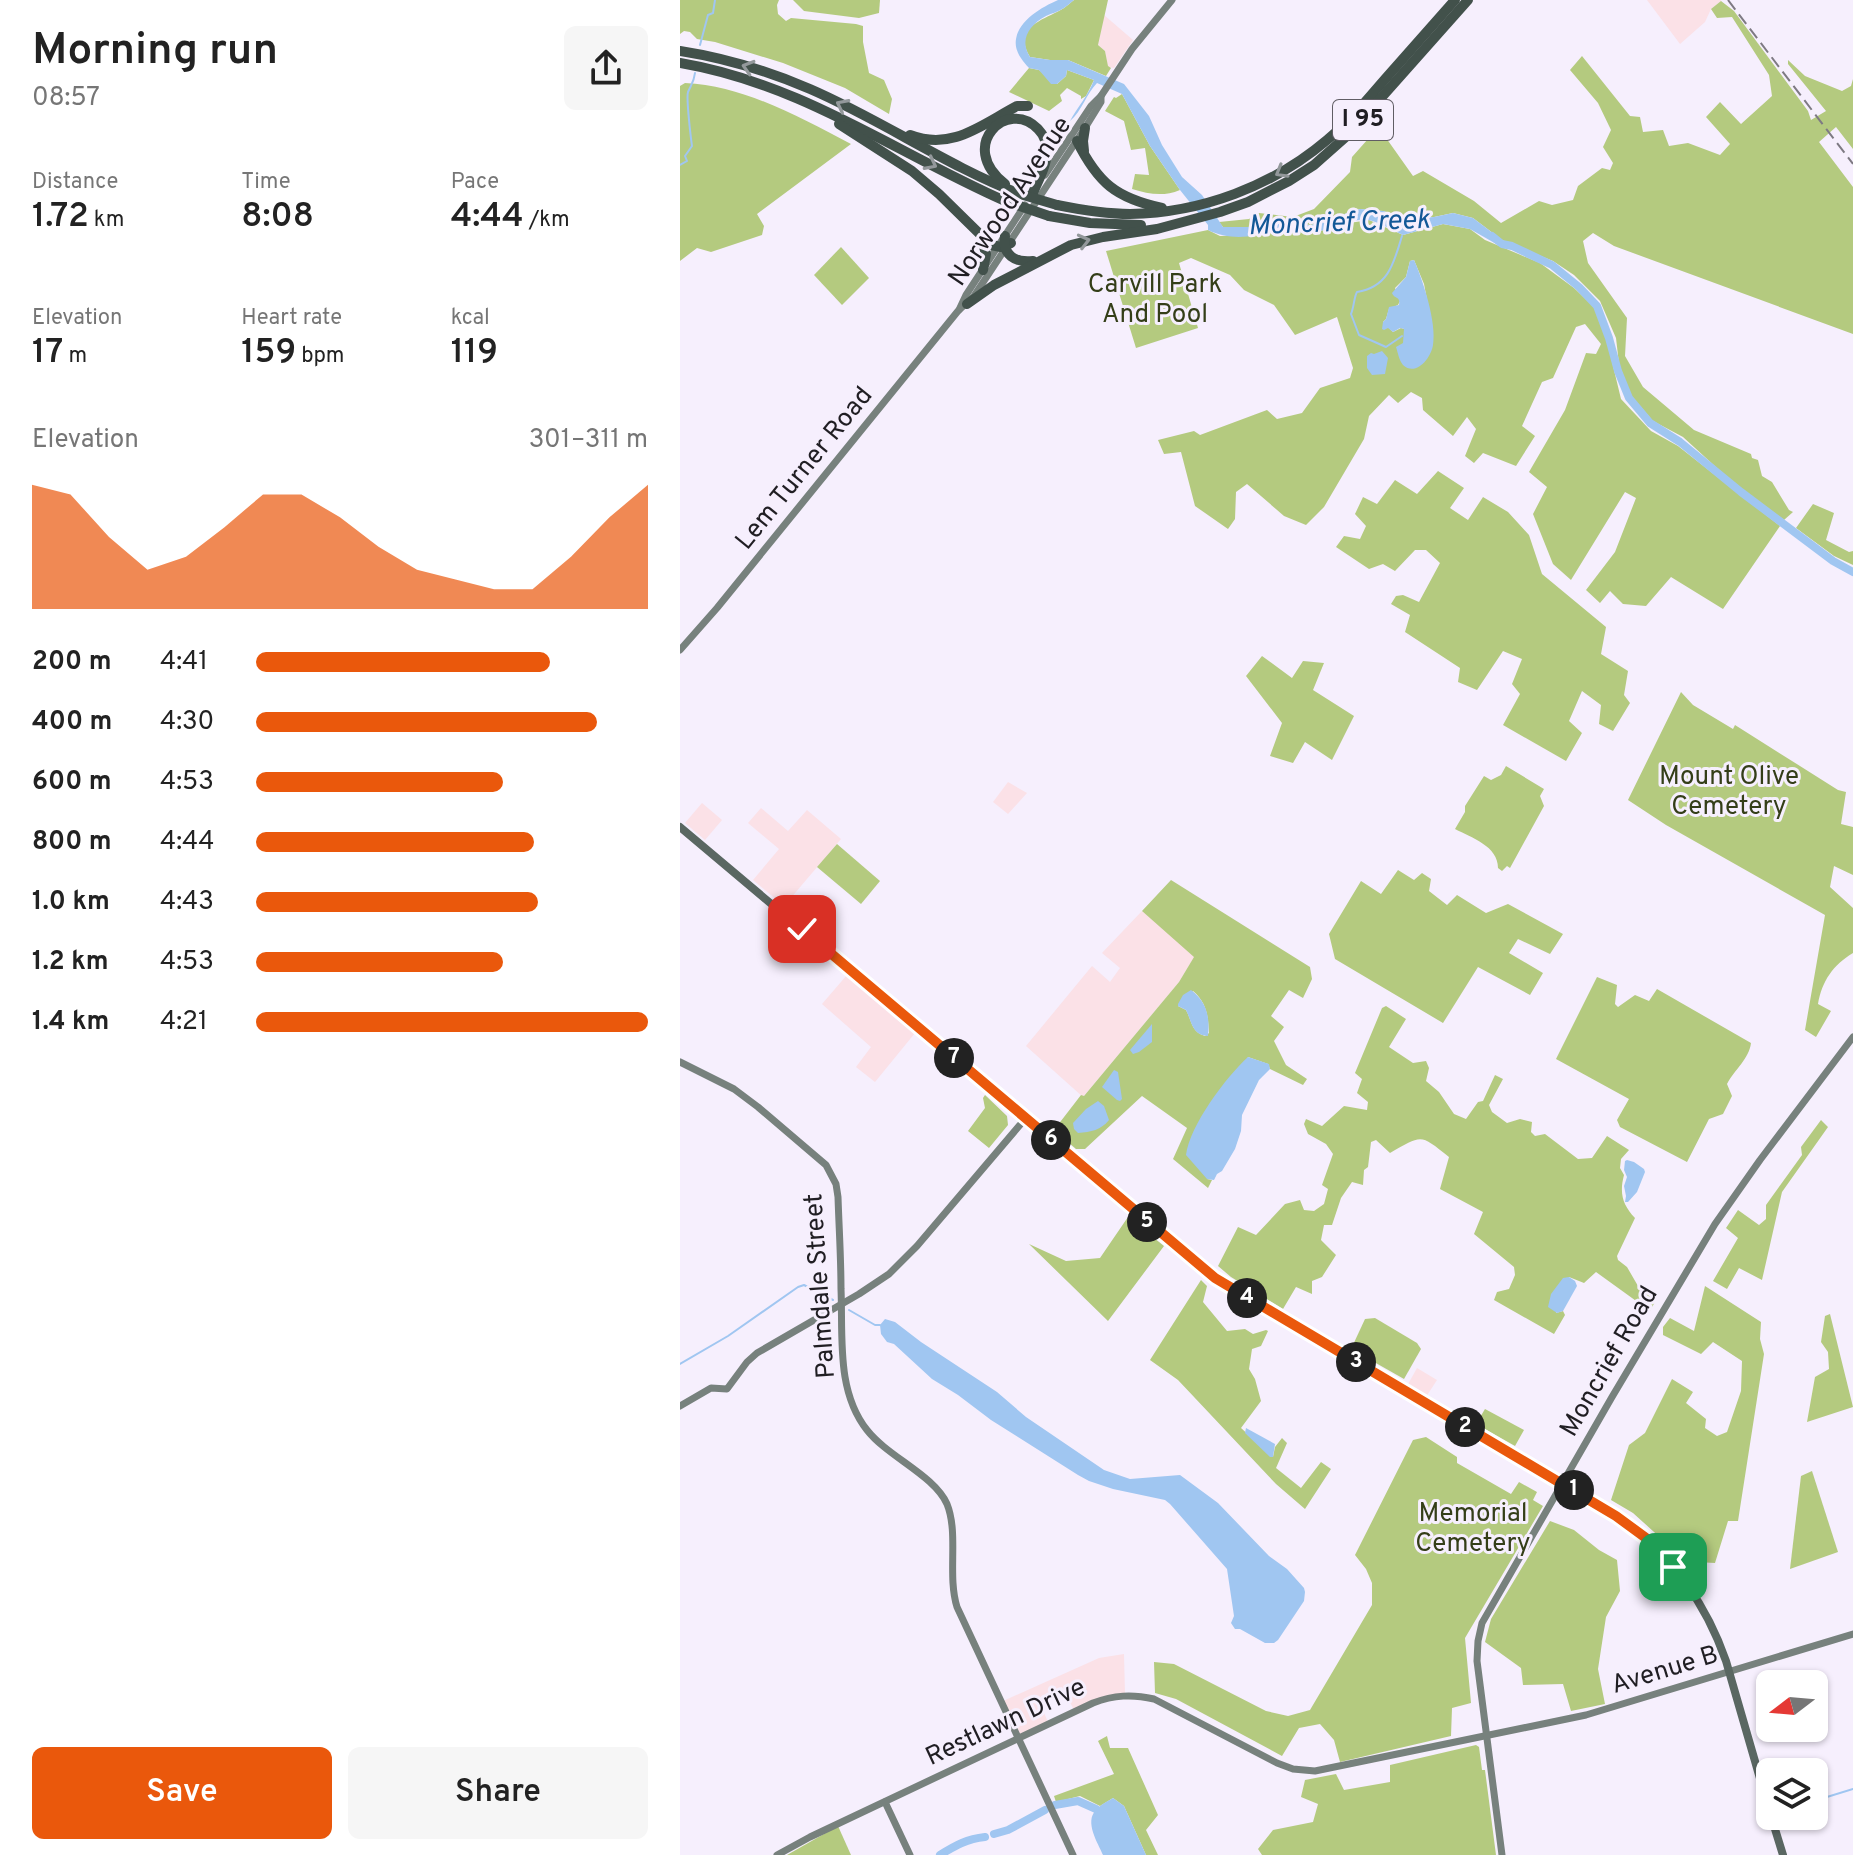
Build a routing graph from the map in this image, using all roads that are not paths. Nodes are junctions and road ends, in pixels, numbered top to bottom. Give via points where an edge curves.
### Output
1 (1172, 0) edge
2 (1455, 0) edge
3 (1468, 0) edge
4 (680, 51) edge
5 (680, 63) edge
6 (786, 93) junction
7 (1101, 96) junction
8 (1002, 100) dead end
9 (1028, 106) dead end
10 (1003, 113) junction
11 (869, 119) junction
12 (1085, 128) junction
13 (1077, 141) junction
14 (1086, 160) junction
15 (1015, 191) junction
16 (1032, 195) junction
17 (1172, 210) junction
18 (1195, 218) junction
19 (980, 235) junction
20 (1004, 245) junction
21 (1043, 258) junction
22 (983, 270) junction
23 (963, 308) junction
24 (680, 650) edge
25 (680, 827) edge
26 (1853, 1037) edge
27 (680, 1062) edge
28 (1025, 1119) junction
29 (841, 1286) junction
30 (859, 1294) junction
31 (842, 1304) junction
32 (825, 1314) junction
33 (842, 1325) junction
34 (680, 1406) edge
35 (1563, 1484) junction
36 (1853, 1634) edge
37 (1730, 1673) junction
38 (1487, 1737) junction
39 (1018, 1739) junction
40 (1756, 1765) edge
41 (885, 1802) junction
42 (1775, 1830) edge
43 (777, 1855) edge
44 (910, 1855) edge
45 (1073, 1855) edge
46 (1502, 1855) edge
47 (1783, 1855) edge

1 - 7 street, Norwood Avenue
2 -> 17 highway, I 95 via 1361,107 1304,158 1250,188
3 - 18 highway, I 95 via 1360,123 1314,165 1262,196
11 -> 4 highway, I 95 via 781,78
5 - 6 highway, I 95
6 -> 18 highway, I 95, bridge via 1005,201 1049,216 1121,226
6 - 19 highway via 903,165
7 - 12 street, Norwood Avenue
7 - 16 street, Norwood Avenue
8 - 10 highway
9 - 10 highway
10 - 11 highway via 959,137 939,141
11 - 15 highway, I 95
12 - 13 street, Norwood Avenue
12 - 14 highway
13 - 14 highway
13 - 20 street, Norwood Avenue
14 - 17 highway via 1123,196
15 - 16 highway via 993,172 984,150 994,128 1016,119 1037,127 1046,142 1045,164
15 - 17 highway, I 95, bridge via 1085,211
16 - 20 street, Norwood Avenue
21 -> 18 highway via 1078,242
19 - 20 highway via 991,245
19 - 22 highway via 986,254
20 - 21 highway via 1019,261
20 - 22 street, Norwood Avenue
20 - 23 street, Norwood Avenue
21 - 23 highway
22 - 23 street, Norwood Avenue
23 - 24 street, Lem Turner Road
25 - 28 main road
26 - 35 street, Moncrief Road via 1722,1213
27 - 29 street, Palmdale Street via 743,1094 826,1165 838,1197
28 - 30 street via 903,1261
28 - 35 main road via 1225,1285
29 - 30 street
29 - 31 street, Palmdale Street
30 - 31 street
31 - 32 street
31 - 33 street, Palmdale Street
32 - 33 street
32 - 34 street via 751,1357 727,1389 711,1388
33 - 39 street, Palmdale Street via 845,1378 856,1414 875,1439 935,1488 946,1504 957,1607
35 - 37 main road via 1626,1523 1662,1554 1703,1608
35 - 38 street, Moncrief Road via 1479,1631 1477,1661
36 - 37 street, Avenue B
37 - 38 street, Avenue B
37 - 40 main road
38 - 39 street, Restlawn Drive via 1301,1771 1154,1699 1126,1695 1098,1701
38 - 46 street, Moncrief Road
39 - 41 street, Restlawn Drive
39 - 45 street, Palmdale Street
41 - 43 street, Restlawn Drive
41 - 44 street
42 - 47 main road

